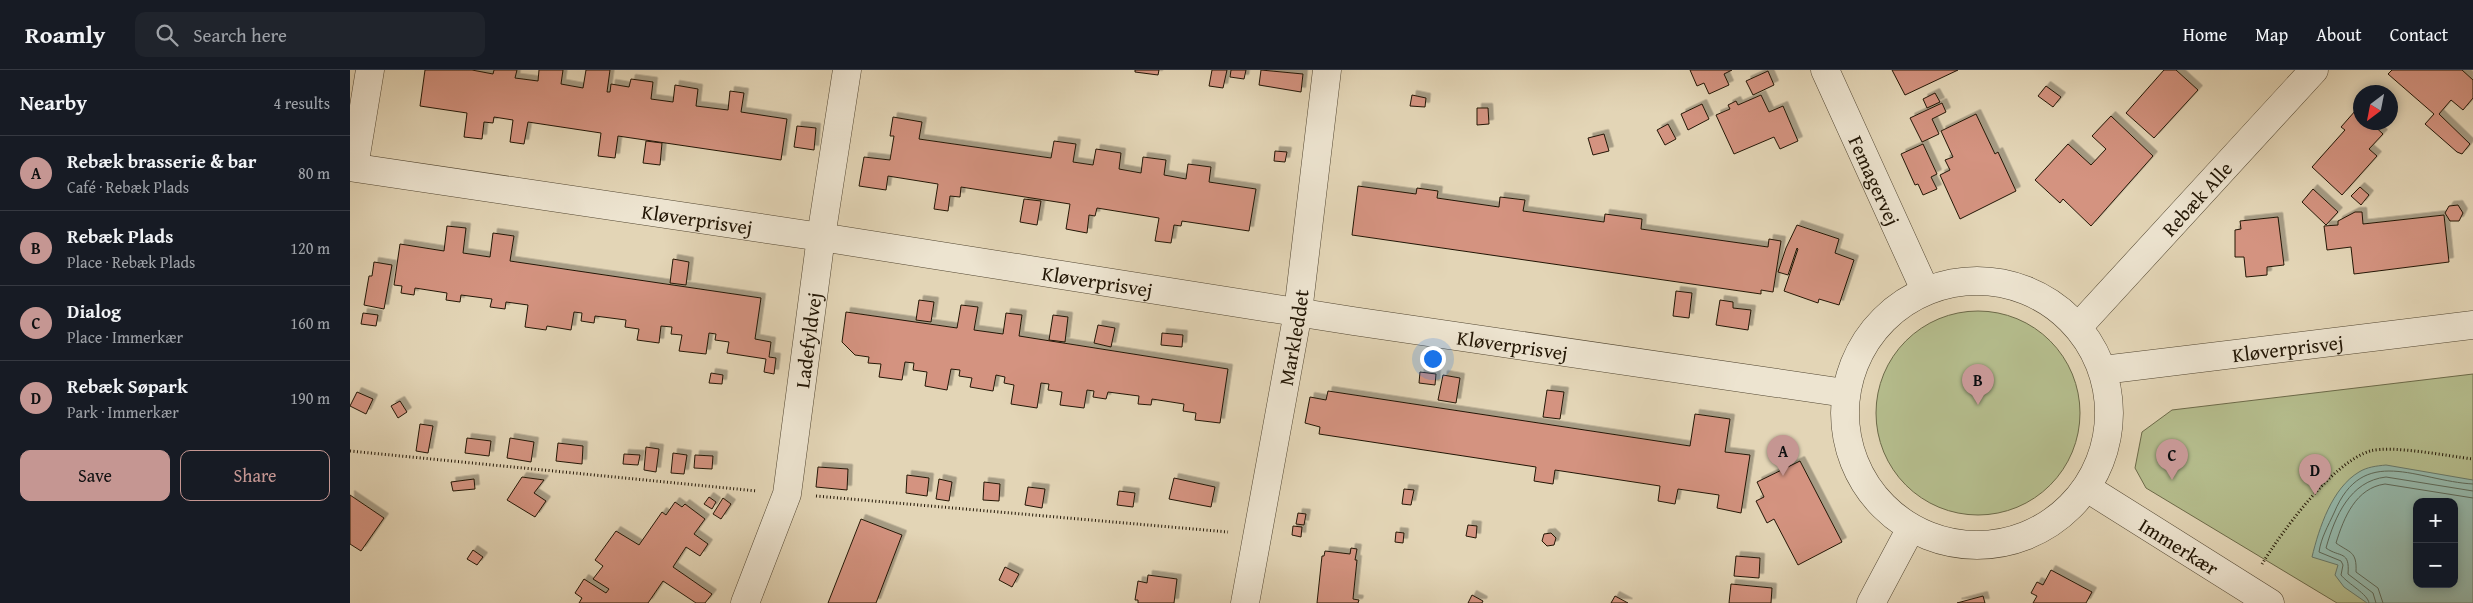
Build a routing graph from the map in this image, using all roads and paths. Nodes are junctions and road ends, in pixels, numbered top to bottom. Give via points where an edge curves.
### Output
1 (370, 70) edge
2 (847, 70) edge
3 (1327, 70) edge
4 (1825, 70) edge
5 (2314, 70) edge
6 (352, 167) edge
7 (821, 237) junction
8 (1925, 290) junction
9 (1298, 312) junction
10 (2473, 326) edge
11 (2078, 327) junction
12 (2103, 370) junction
13 (1845, 393) junction
14 (2473, 459) edge
15 (2087, 488) junction
16 (1911, 528) junction
17 (2247, 588) junction
18 (745, 603) edge
19 (1245, 603) edge
20 (1871, 603) edge
21 (2270, 603) edge

1 - 6 street
2 - 7 street, Ladefyldvej
3 - 9 street, Markleddet
4 - 8 street, Femagervej
5 - 11 street, Rebæk Alle
6 - 7 street, Kløverprisvej
7 - 9 street, Kløverprisvej
7 - 18 street, Ladefyldvej via 787,494
8 - 11 street via 1966,280 2008,283 2046,299
8 - 13 street via 1896,307 1872,331 1854,361
9 - 13 street, Kløverprisvej
9 - 19 street, Markleddet
10 - 12 street, Kløverprisvej
11 - 12 street via 2093,347
12 - 15 street via 2110,400 2109,431 2101,461
13 - 16 street via 1845,433 1857,470 1880,503
14 - 17 path via 2385,449 2357,457 2337,471 2311,498
15 - 16 street via 2060,517 2025,537 1987,545 1957,543
15 - 17 street, Immerkær
16 - 20 street
17 - 21 street, Immerkær

